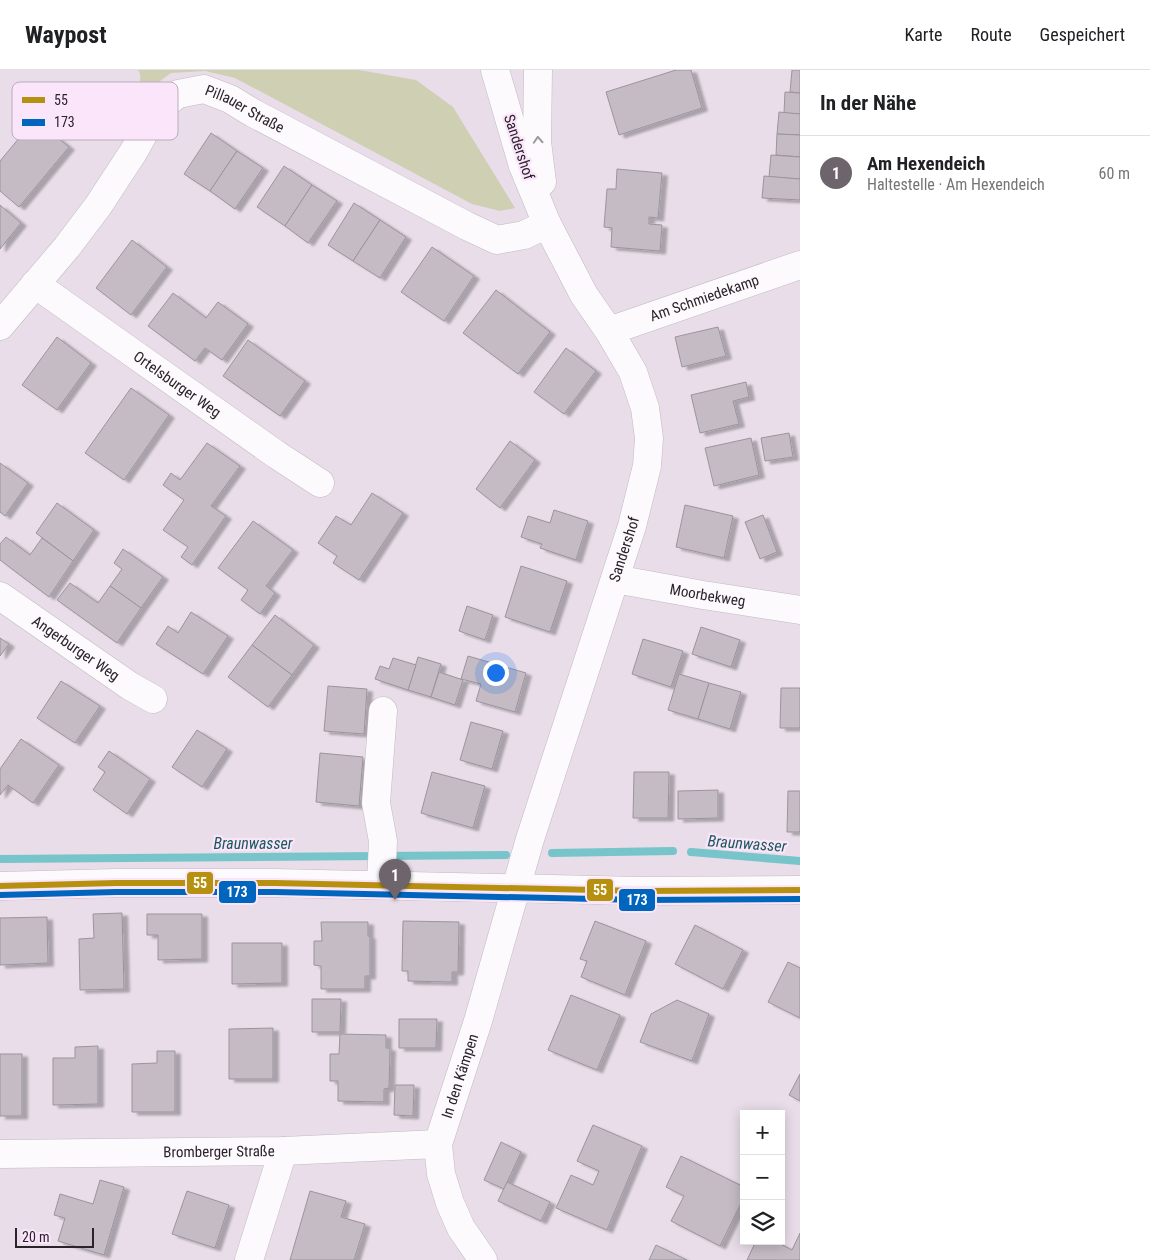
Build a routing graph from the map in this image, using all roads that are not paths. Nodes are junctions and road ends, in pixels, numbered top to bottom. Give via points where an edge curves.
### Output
1 (495, 70) edge
2 (538, 70) edge
3 (178, 94) edge
4 (140, 140) edge
5 (547, 224) junction
6 (800, 265) edge
7 (35, 284) junction
8 (0, 326) edge
9 (609, 331) junction
10 (320, 484) dead end
11 (615, 579) junction
12 (0, 596) edge
13 (800, 610) edge
14 (153, 699) dead end
15 (383, 711) dead end
16 (382, 864) junction
17 (0, 886) edge
18 (516, 888) junction
19 (800, 890) edge
20 (438, 1144) junction
21 (283, 1151) junction
22 (2, 1161) edge
23 (249, 1260) edge
24 (483, 1260) edge

1 - 5 street, Sandershof via 524,166
5 -> 2 street, Sandershof via 537,142
3 - 5 street, Pillauer Straße via 204,89 230,99 497,240 524,236
4 - 7 street, Pillauer Straße via 98,206
5 - 9 street, Sandershof via 584,295
6 - 9 street, Am Schmiedekamp
7 - 8 street, Pillauer Straße
7 - 10 street, Ortelsburger Weg
9 - 11 street, Sandershof via 633,372 645,408 649,438 642,492
11 - 13 street, Moorbekweg
11 - 18 street, Sandershof
12 - 14 street, Angerburger Weg
15 - 16 street via 376,803
16 - 17 street via 126,883
16 - 18 street
18 - 19 street
18 - 20 street, In den Kämpen
20 - 21 street, Bromberger Straße
20 - 24 street, In den Kämpen via 441,1174 450,1203 461,1228
21 - 22 street, Bromberger Straße
21 - 23 street

